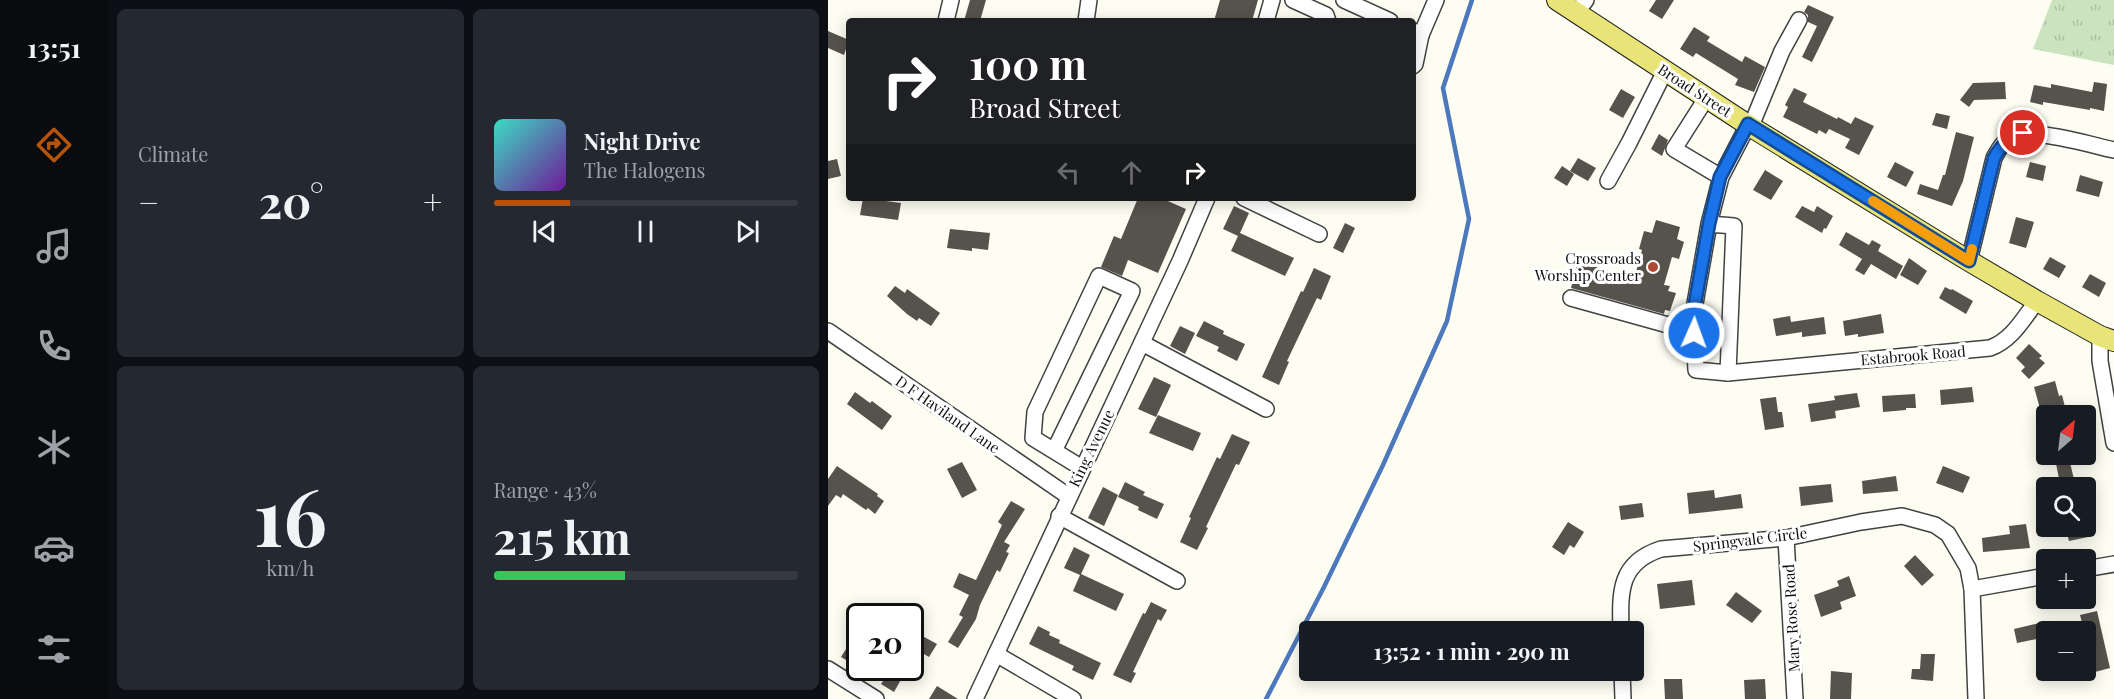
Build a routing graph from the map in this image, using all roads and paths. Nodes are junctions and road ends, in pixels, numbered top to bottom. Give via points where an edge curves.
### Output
1 (951, 0) edge
2 (1089, 0) edge
3 (1272, 0) edge
4 (1293, 0) edge
5 (1344, 0) edge
6 (1436, 0) edge
7 (1557, 0) edge
8 (1581, 7) edge
9 (947, 18) edge
10 (1086, 18) edge
11 (1267, 18) edge
12 (1327, 18) edge
13 (1383, 18) edge
14 (1799, 20) dead end
15 (1417, 33) edge
16 (1416, 48) edge
17 (1665, 71) junction
18 (1707, 97) junction
19 (1750, 125) junction
20 (2114, 150) edge
21 (1720, 177) junction
22 (1608, 180) dead end
23 (1206, 201) edge
24 (1250, 201) edge
25 (1709, 224) junction
26 (1319, 234) dead end
27 (1969, 261) junction
28 (1570, 298) dead end
29 (2037, 302) junction
30 (1693, 315) junction
31 (828, 331) edge
32 (2107, 338) edge
33 (1142, 342) junction
34 (1728, 373) junction
35 (1266, 409) dead end
36 (2114, 443) edge
37 (1054, 451) junction
38 (1082, 468) junction
39 (1068, 496) junction
40 (1059, 516) junction
41 (1786, 538) junction
42 (2114, 564) edge
43 (2096, 567) edge
44 (2036, 578) edge
45 (1177, 581) dead end
46 (1972, 589) junction
47 (1621, 621) edge
48 (996, 654) junction
49 (828, 669) edge
50 (1622, 681) edge
51 (876, 699) edge
52 (975, 699) edge
53 (1073, 699) edge
54 (1623, 699) edge
55 (1795, 699) edge
56 (1976, 699) edge

1 - 9 street
2 - 10 street
3 - 11 street
4 - 12 street
5 - 13 street
6 - 15 street
7 - 8 main road, Broad Street
8 - 17 main road, Broad Street
14 - 19 street
15 - 16 street
17 - 18 main road, Broad Street
17 - 22 street
18 - 19 main road, Broad Street
18 - 21 street via 1674,149
19 - 21 street
19 - 27 main road, Broad Street
20 - 27 street via 2023,133 2008,139 1994,158
21 - 25 street
23 - 33 street, King Avenue
24 - 26 street
25 - 30 street
25 - 34 street via 1734,226
27 - 29 main road, Broad Street
28 - 30 street via 1668,325
29 - 32 main road, Broad Street
29 - 34 street, Estabrook Road via 2011,335 1990,348
30 - 34 street, Estabrook Road via 1696,370
31 - 39 street, D F Haviland Lane
32 - 36 street via 2100,361
33 - 35 street
33 - 38 street, King Avenue
37 - 37 street via 1033,438 1035,412 1099,276 1132,291
37 - 38 street
38 - 39 street, King Avenue
39 - 40 street, King Avenue
40 - 45 street
40 - 48 street, King Avenue
41 - 46 street, Springvale Circle via 1902,516 1920,519 1948,534 1968,568
41 - 47 street, Springvale Circle via 1660,549 1645,554 1622,585
41 - 55 street, Mary Rose Road
42 - 43 street
44 - 46 street
46 - 56 street, Springvale Circle
48 - 52 street, King Avenue
48 - 53 street
49 - 51 street
50 - 54 street

